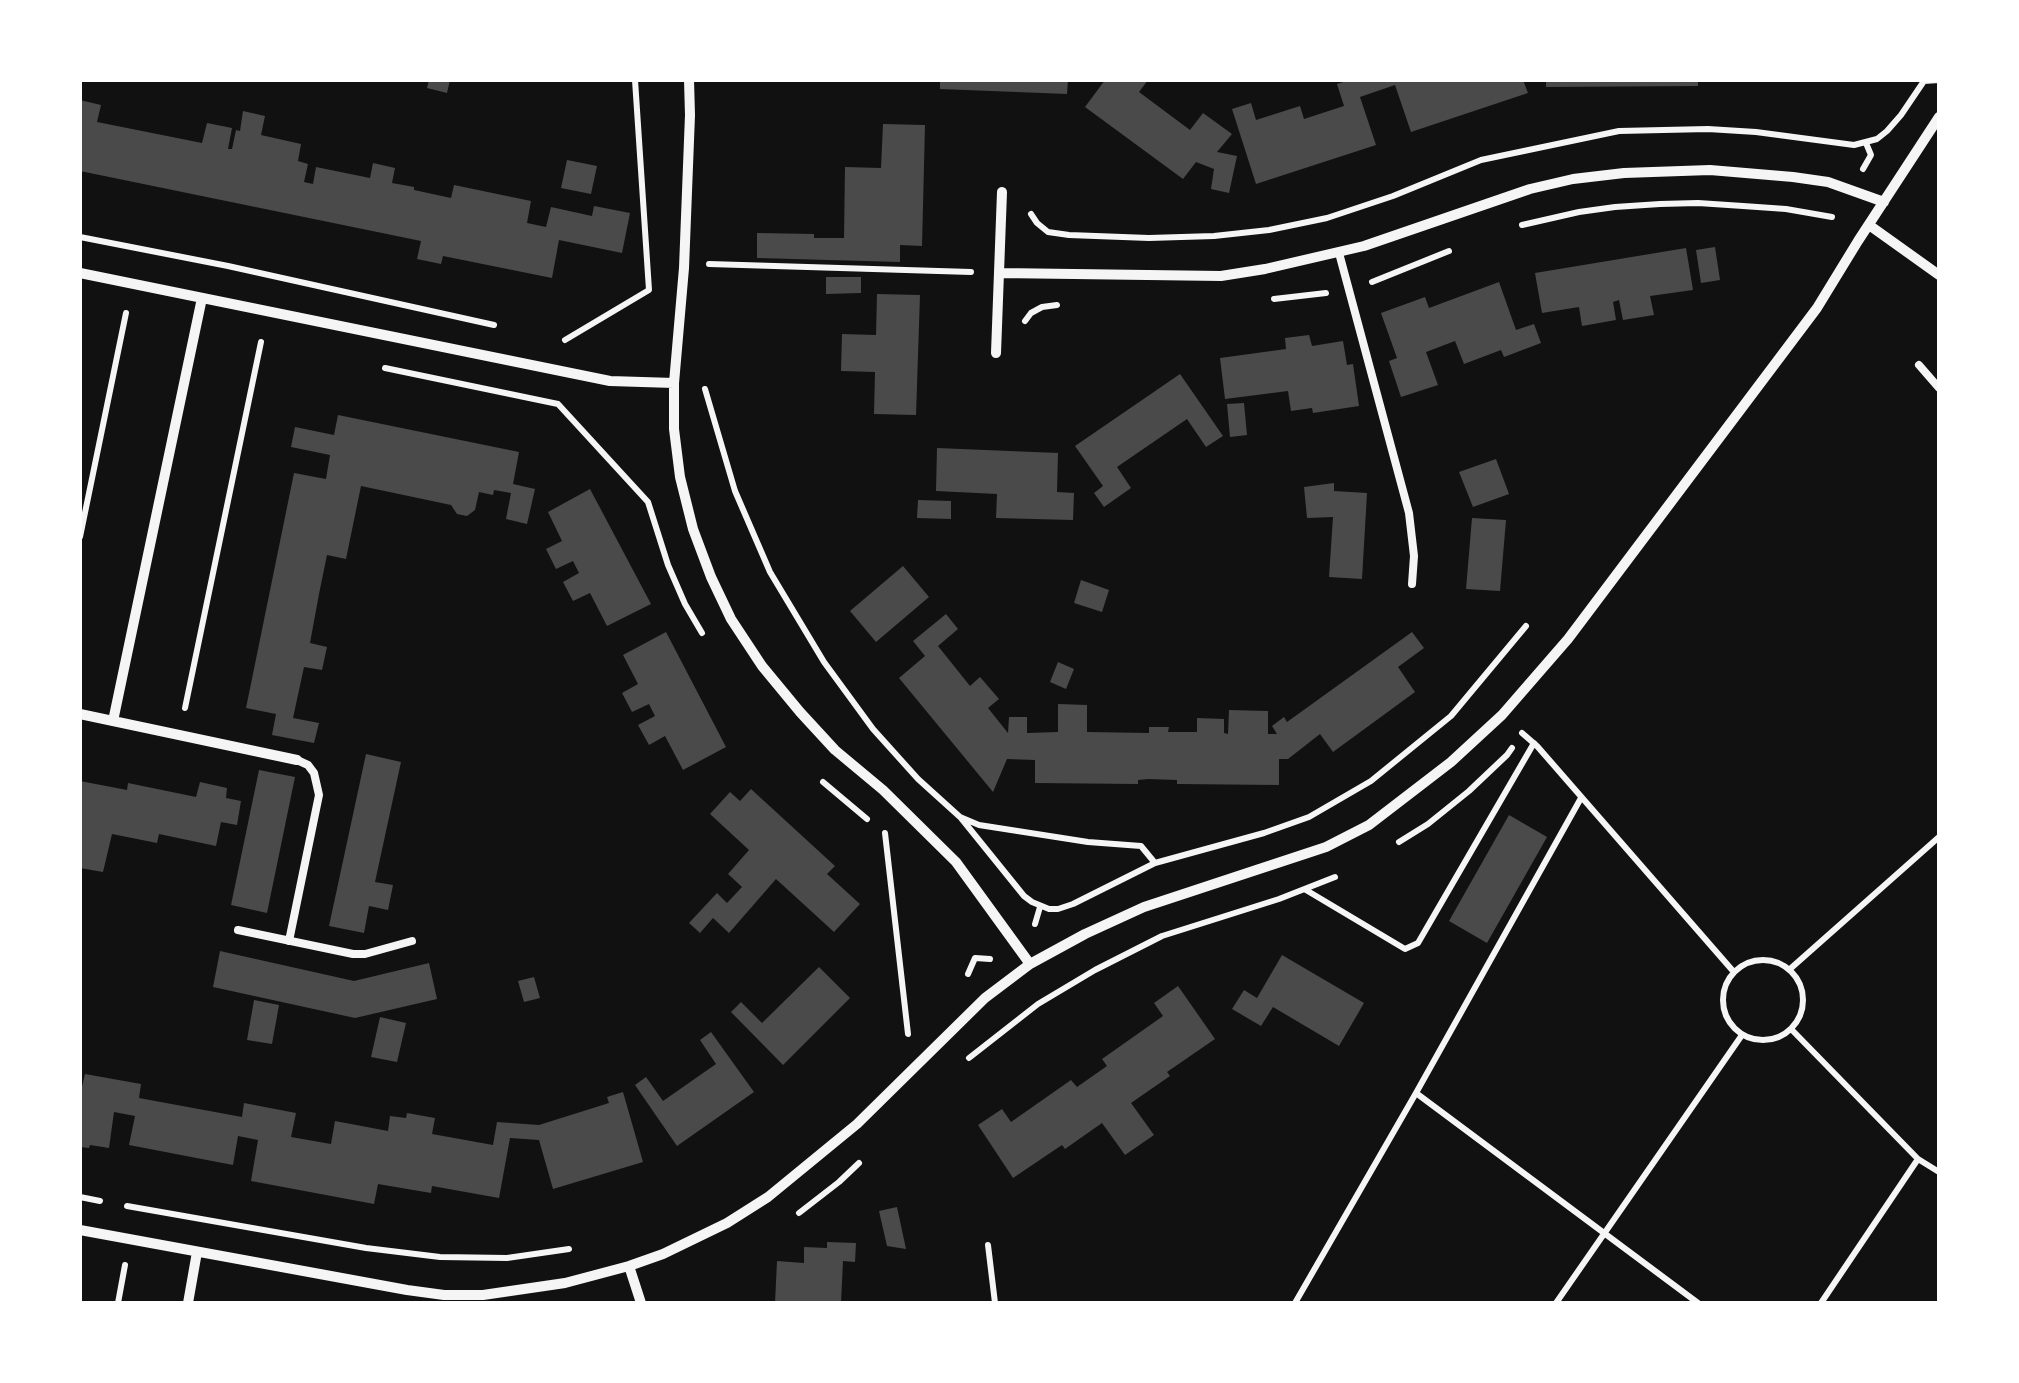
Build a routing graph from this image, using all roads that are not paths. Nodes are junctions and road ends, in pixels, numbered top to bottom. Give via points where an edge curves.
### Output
1 (689, 80) edge
2 (1939, 117) edge
3 (1002, 192) dead end
4 (1884, 202) junction
5 (1869, 225) junction
6 (1339, 253) junction
7 (80, 273) edge
8 (1000, 273) junction
9 (1939, 275) edge
10 (202, 298) junction
11 (996, 352) dead end
12 (1919, 365) dead end
13 (674, 383) junction
14 (1939, 388) edge
15 (1412, 584) dead end
16 (80, 714) edge
17 (113, 721) junction
18 (297, 760) joint
19 (238, 930) dead end
20 (288, 941) junction
21 (412, 941) dead end
22 (1030, 964) junction
23 (80, 1230) edge
24 (197, 1252) junction
25 (630, 1266) junction
26 (188, 1303) edge
27 (641, 1303) edge

1 - 13 street
2 - 4 street
3 - 8 street
4 - 5 street
4 - 6 street via 1792,176 1624,173 1530,188
5 - 9 street
5 - 22 street via 1818,308 1719,441 1502,715 1426,781 1340,840 1144,907
6 - 8 street via 1221,276
6 - 15 lane via 1408,514
7 - 10 street
8 - 11 street
10 - 13 street via 610,381
10 - 17 street
12 - 14 lane
13 - 22 street via 680,477 693,529 731,619 800,712 956,862
16 - 17 street
17 - 18 street
18 - 20 lane via 314,772 319,795
19 - 20 lane
20 - 21 lane via 365,954
22 - 25 street via 768,1197 688,1243
23 - 24 street
24 - 25 street via 444,1295 565,1283
24 - 26 street
25 - 27 street

